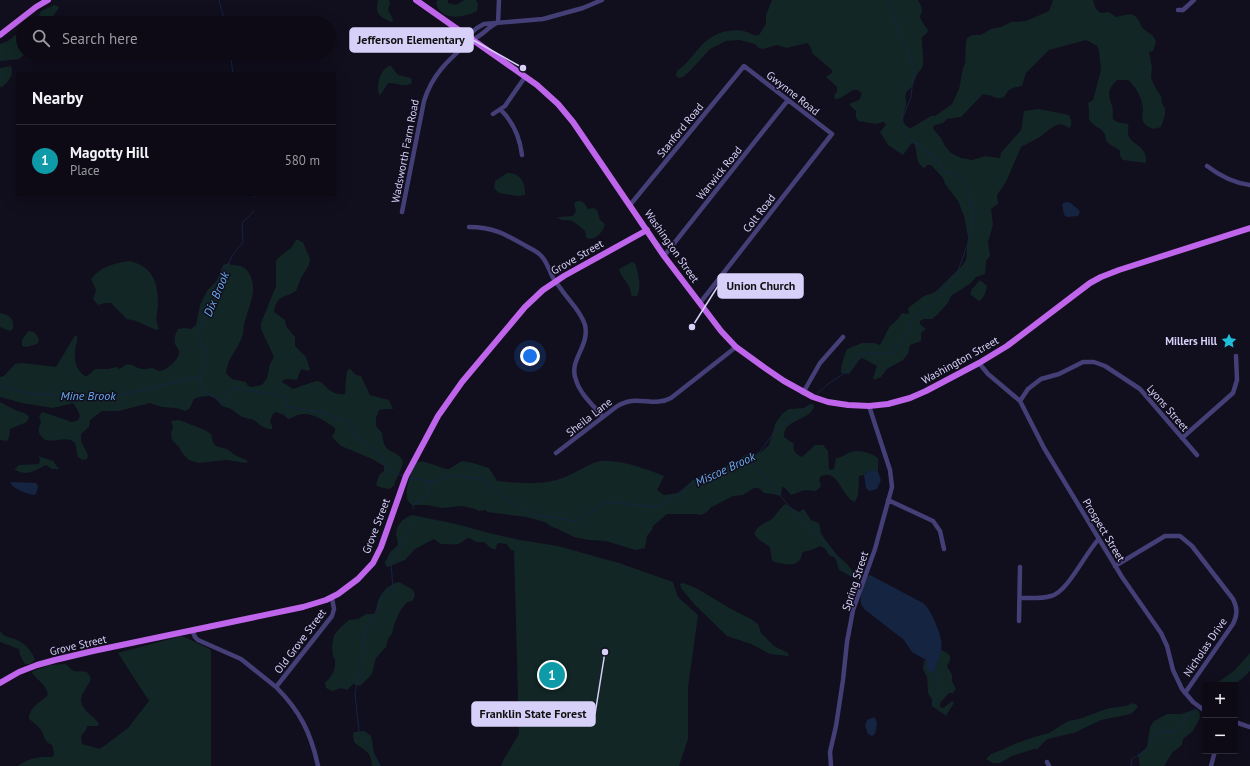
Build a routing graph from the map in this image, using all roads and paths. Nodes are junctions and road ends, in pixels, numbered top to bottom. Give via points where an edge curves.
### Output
1 (48, 0) edge
2 (416, 0) edge
3 (499, 0) edge
4 (602, 0) edge
5 (1194, 0) edge
6 (1178, 10) dead end
7 (24, 16) edge
8 (16, 23) edge
9 (498, 23) junction
10 (0, 35) edge
11 (472, 39) junction
12 (744, 66) joint
13 (525, 77) junction
14 (788, 100) junction
15 (501, 110) junction
16 (493, 114) dead end
17 (832, 134) joint
18 (522, 155) dead end
19 (1206, 166) dead end
20 (1250, 185) edge
21 (630, 205) junction
22 (402, 212) dead end
23 (469, 227) dead end
24 (1250, 228) edge
25 (647, 230) junction
26 (664, 256) junction
27 (556, 281) junction
28 (700, 303) junction
29 (843, 337) dead end
30 (736, 347) junction
31 (1236, 356) dead end
32 (979, 363) junction
33 (803, 393) junction
34 (1020, 401) junction
35 (868, 406) junction
36 (603, 417) junction
37 (1182, 438) junction
38 (556, 453) dead end
39 (1197, 455) dead end
40 (888, 500) junction
41 (1099, 539) junction
42 (944, 549) dead end
43 (1020, 566) dead end
44 (1115, 566) junction
45 (332, 598) junction
46 (1020, 598) junction
47 (1019, 621) dead end
48 (192, 630) junction
49 (0, 683) edge
50 (276, 687) junction
51 (1185, 693) junction
52 (1202, 709) edge
53 (1238, 723) edge
54 (1250, 727) edge
55 (1214, 754) edge
56 (318, 766) edge
57 (831, 766) edge
58 (1212, 766) edge

1 - 7 main road
2 - 11 main road, Washington Street
3 - 9 street
4 - 9 street via 558,16
5 - 6 street via 1183,10
8 - 10 main road
9 - 11 street via 478,38
9 - 11 street via 479,27 471,33
11 - 13 main road, Washington Street
11 - 22 street, Wadsworth Farm Road via 434,76 426,92
12 - 14 street, Gwynne Road
12 - 21 street, Stanford Road
13 - 15 street
13 - 21 main road, Washington Street via 564,110
14 - 17 street, Gwynne Road
14 - 26 street, Warwick Road
15 - 16 street
15 - 18 street via 514,128
17 - 28 street, Colt Road
19 - 20 street via 1237,183
21 - 25 main road, Washington Street
23 - 27 street via 498,231 535,251 543,258
24 - 32 main road, Washington Street via 1095,280 1067,304
25 - 26 main road, Washington Street
25 - 27 main road, Grove Street
26 - 28 main road, Washington Street
27 - 36 street via 579,313 585,328 584,343 574,366 576,381
27 - 45 main road, Grove Street via 525,306 462,382 438,416 406,477 373,563 358,579
28 - 30 main road, Washington Street
29 - 33 street via 820,363
30 - 33 main road, Washington Street
30 - 36 street, Sheila Lane via 669,399 626,401
31 - 37 street via 1237,380 1233,393
32 - 34 street, Prospect Street
32 - 35 main road, Washington Street via 910,398
33 - 35 main road, Washington Street via 828,402
34 - 37 street, Lyons Street via 1028,389 1041,379 1059,374 1083,362 1094,362 1105,366 1140,389
34 - 41 street, Prospect Street via 1044,448
35 - 40 street, Spring Street via 890,470 892,487
36 - 38 street, Sheila Lane
37 - 39 street, Lyons Street
40 - 42 street via 933,521 940,531
40 - 57 street, Spring Street via 875,549 853,610 830,752
41 - 44 street, Prospect Street
41 - 46 street via 1059,593 1046,597
43 - 46 street
44 - 51 street, Prospect Street via 1161,632 1169,650 1175,675
44 - 51 street, Nicholas Drive via 1165,536 1180,536 1192,546 1233,598 1237,608 1236,619
45 - 48 main road, Grove Street via 302,607
45 - 50 street, Old Grove Street via 332,616
46 - 47 street
48 - 49 main road, Grove Street via 37,665
48 - 50 street, Old Grove Street via 198,640 241,659
50 - 56 street via 301,718
51 - 52 street, Prospect Street
53 - 54 street
55 - 58 street

